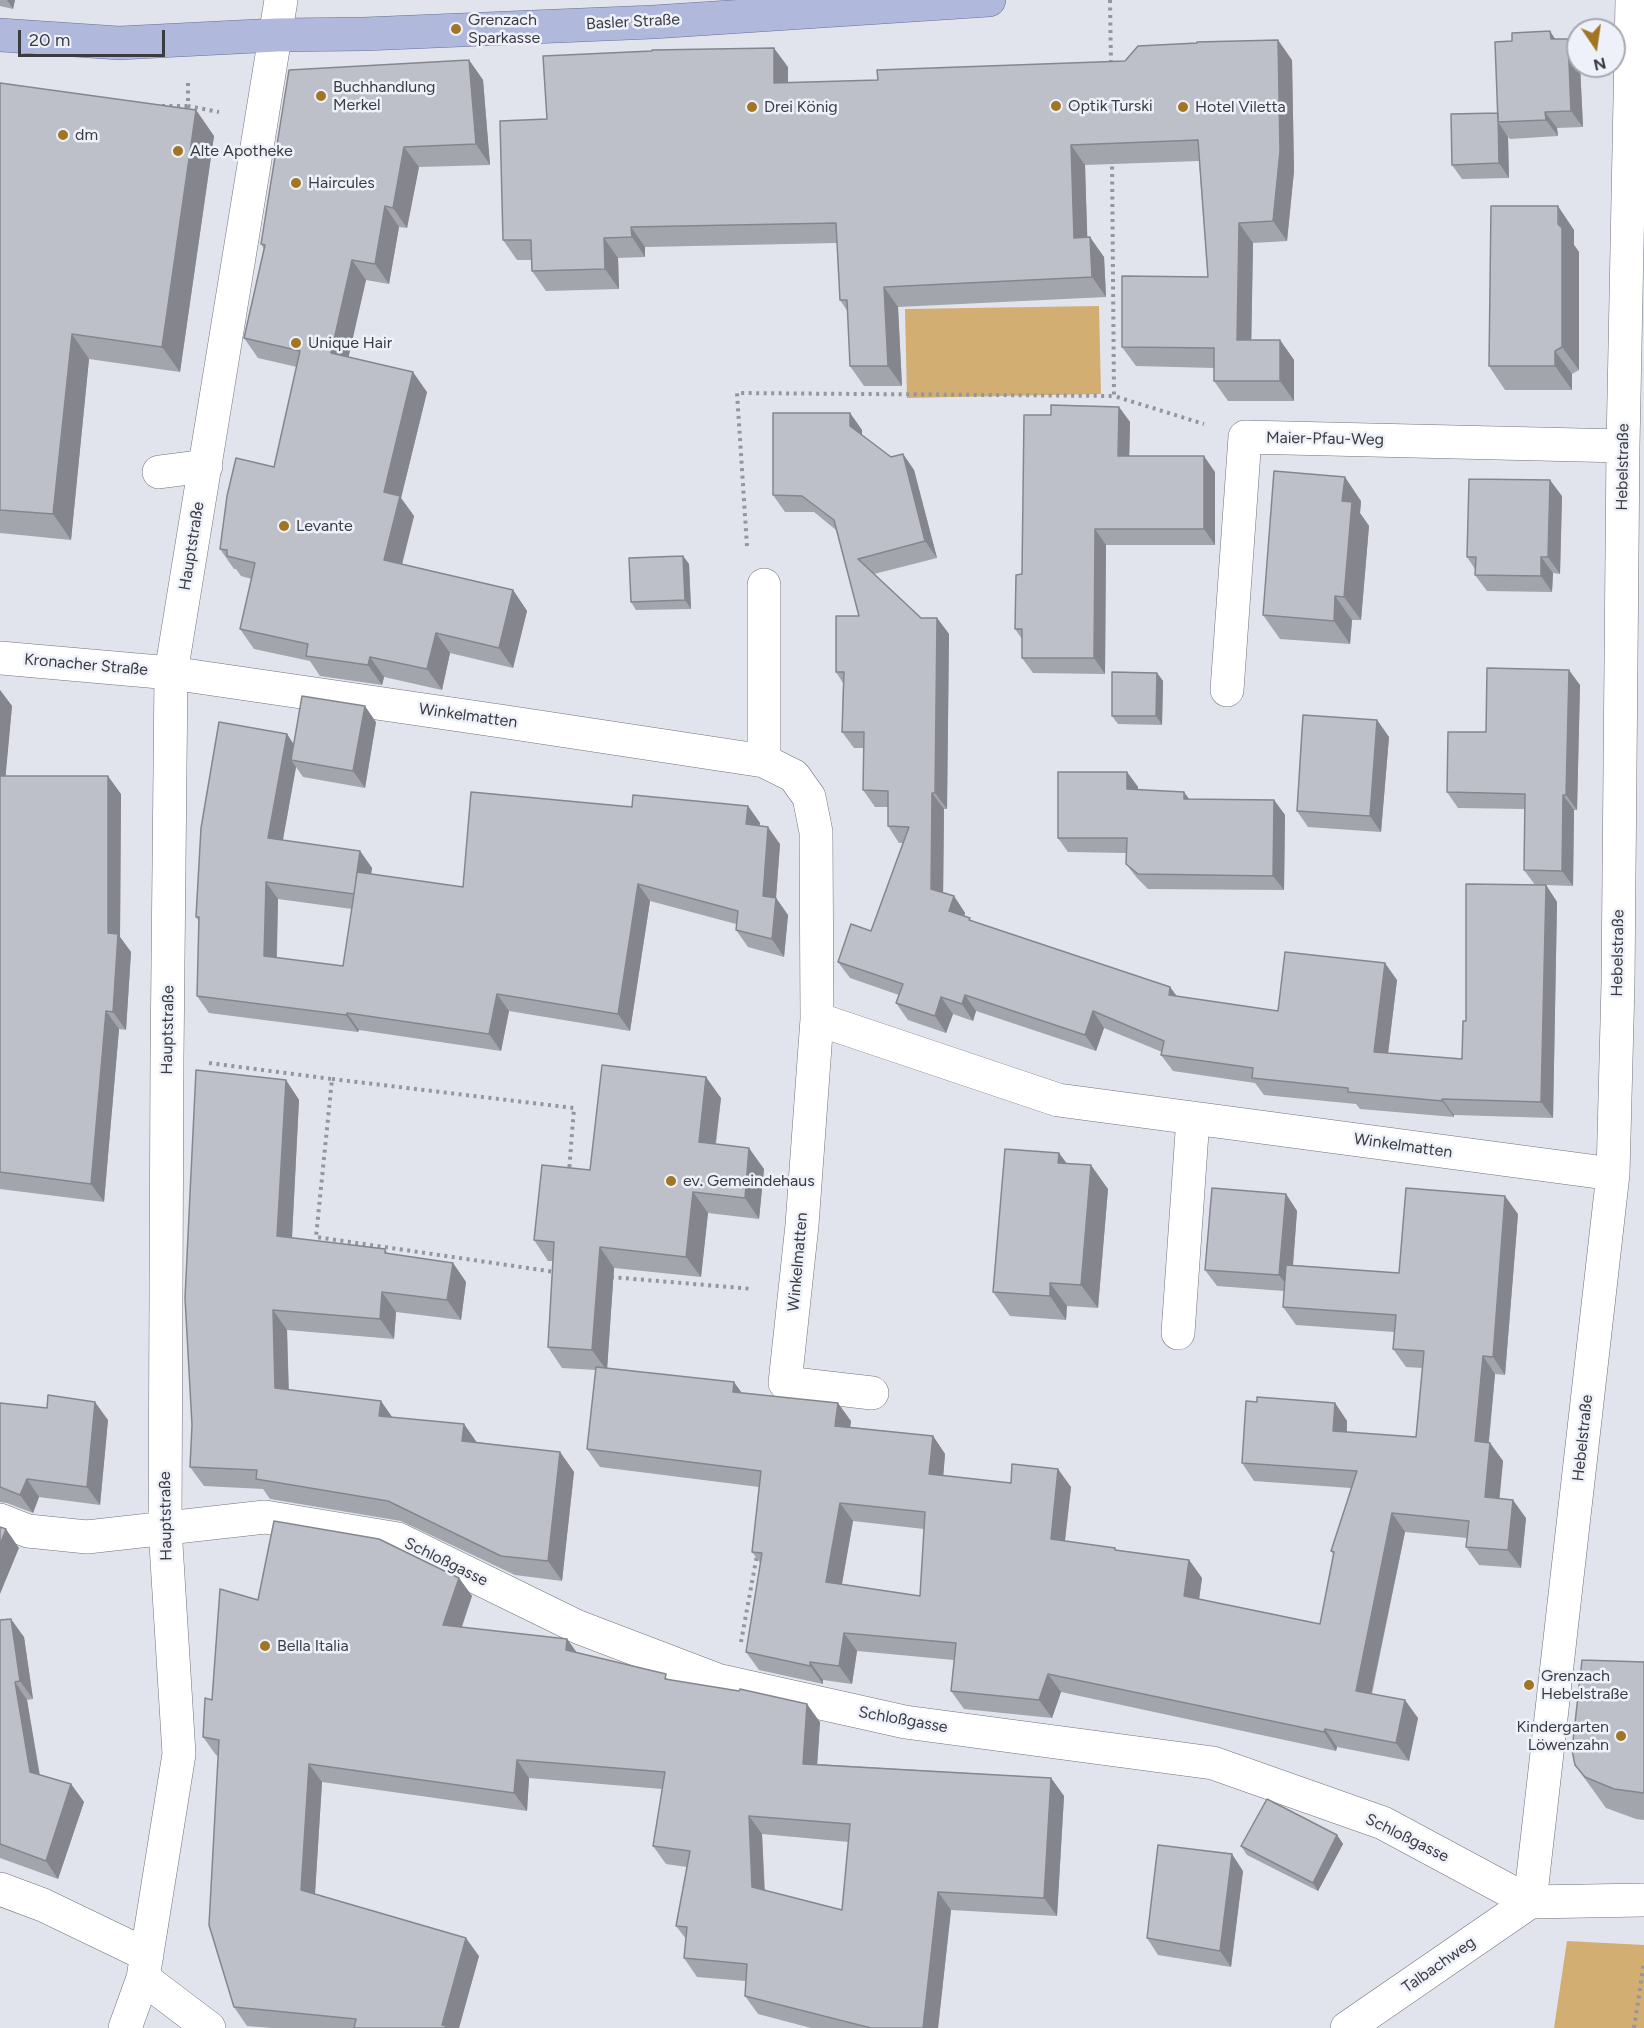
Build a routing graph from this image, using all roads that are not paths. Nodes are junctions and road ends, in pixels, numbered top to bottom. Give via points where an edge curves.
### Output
1 (281, 0) edge
2 (989, 0) edge
3 (1632, 0) edge
4 (0, 35) edge
5 (277, 35) junction
6 (1623, 446) junction
7 (206, 466) junction
8 (159, 472) dead end
9 (764, 585) road end
10 (0, 658) edge
11 (171, 673) junction
12 (1227, 690) dead end
13 (764, 761) junction
14 (1631, 984) edge
15 (817, 1019) junction
16 (1193, 1118) junction
17 (1613, 1174) junction
18 (1178, 1333) dead end
19 (872, 1393) dead end
20 (0, 1520) edge
21 (165, 1528) junction
22 (0, 1889) edge
23 (1644, 1900) edge
24 (1530, 1902) junction
25 (145, 1967) junction
26 (125, 2028) edge
27 (209, 2028) edge
28 (1347, 2028) edge

1 - 5 street, Hauptstraße
2 - 5 main road, Basler Straße via 653,22
3 - 6 street, Hebelstraße
4 - 5 main road, Basler Straße via 119,43
5 - 7 street, Hauptstraße
6 - 12 street, Maier-Pfau-Weg via 1245,437
6 - 14 street, Hebelstraße
7 - 8 street
7 - 11 street, Hauptstraße
9 - 13 street
10 - 11 street, Kronacher Straße via 90,656
11 - 13 street, Winkelmatten
11 - 21 street, Hauptstraße
13 - 15 street, Winkelmatten via 794,776 809,797 812,809 816,832
14 - 17 street, Hebelstraße
15 - 16 street, Winkelmatten via 1058,1100
15 - 19 street, Winkelmatten via 786,1383
16 - 17 street, Winkelmatten
16 - 18 street
17 - 24 street, Hebelstraße
20 - 21 street, Schloßgasse via 28,1531 87,1537
21 - 24 street, Schloßgasse via 265,1517 398,1539 578,1627 717,1680 904,1722 1213,1763 1383,1823
21 - 25 street, Hauptstraße via 179,1754
22 - 25 street via 43,1905
23 - 24 street, Schloßgasse
24 - 28 street, Talbachweg
25 - 26 street, Hauptstraße
25 - 27 street

